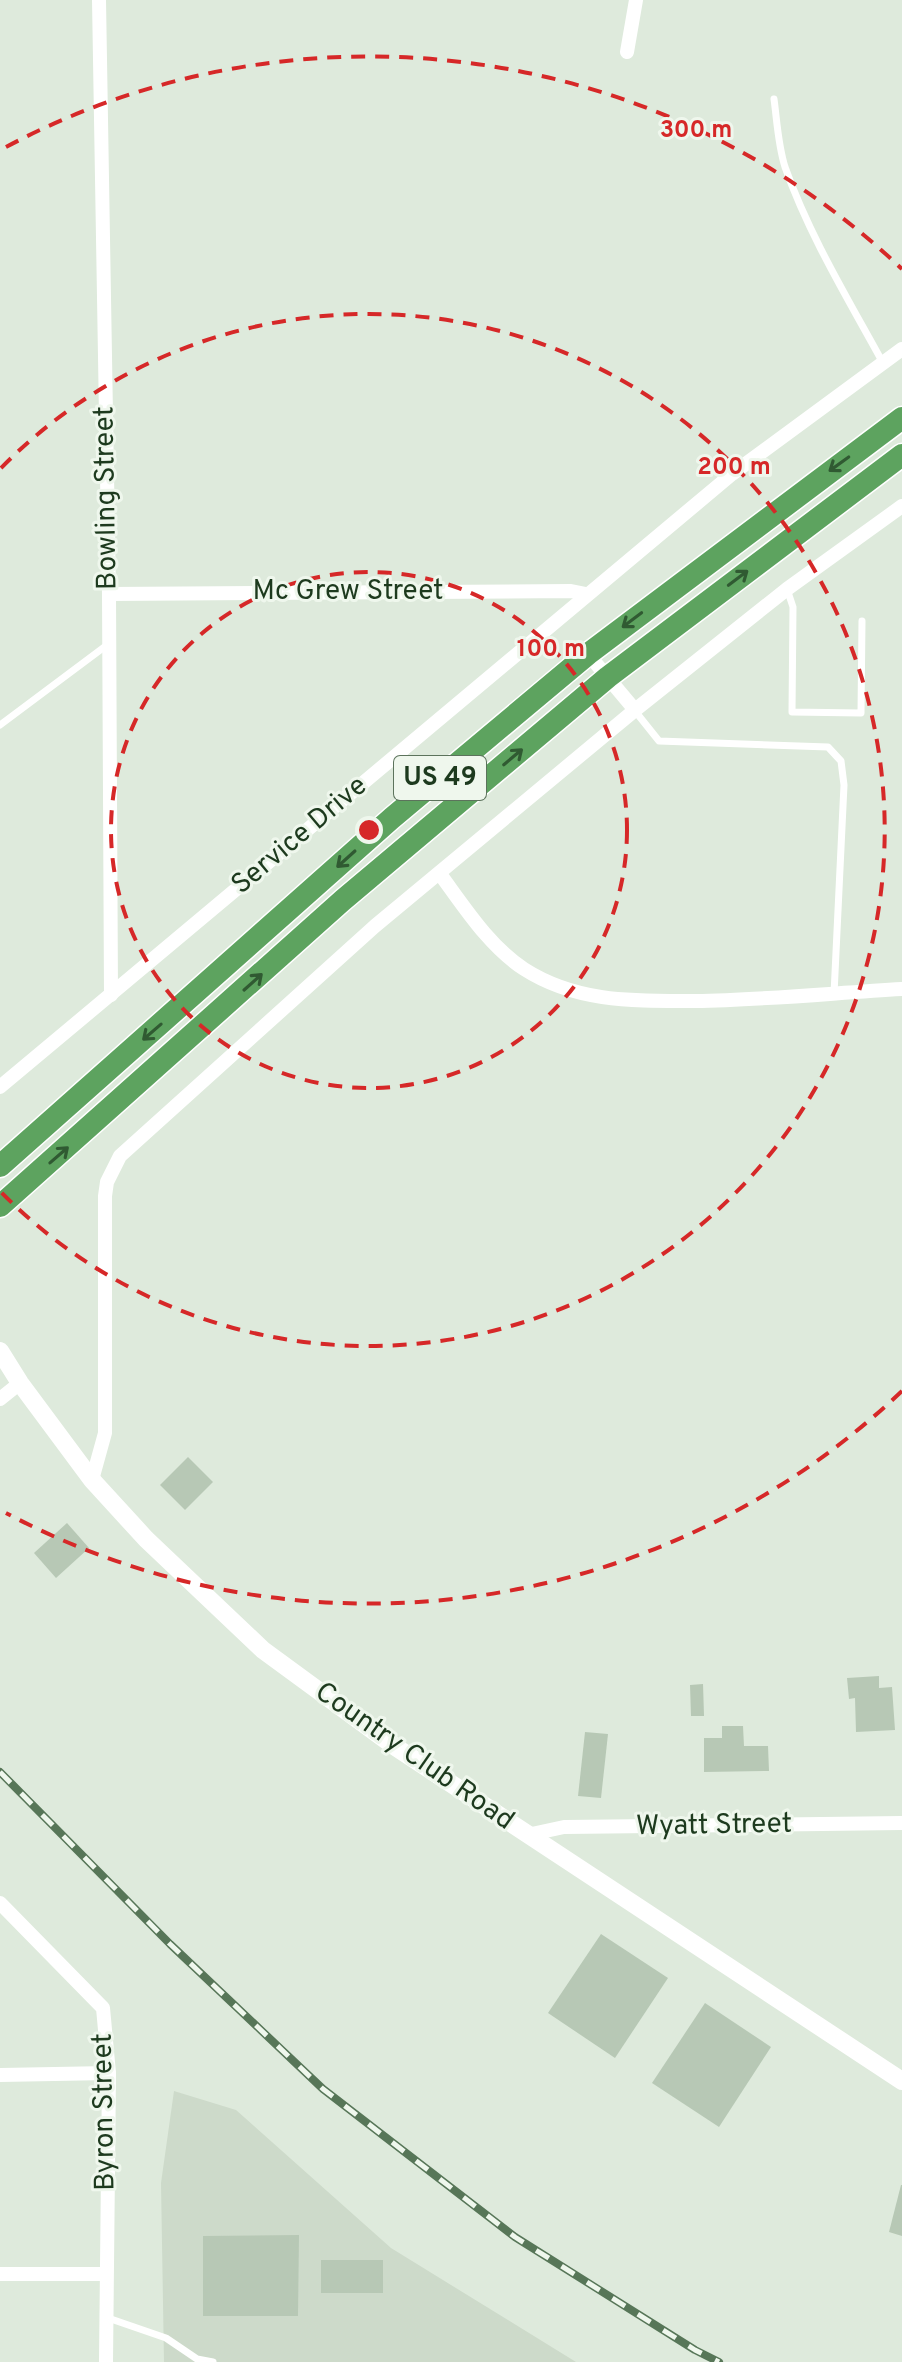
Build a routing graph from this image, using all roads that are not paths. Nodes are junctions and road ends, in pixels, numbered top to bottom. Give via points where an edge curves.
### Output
1 (99, 0) edge
2 (636, 0) edge
3 (627, 52) dead end
4 (774, 99) dead end
5 (902, 349) edge
6 (883, 363) junction
7 (902, 418) edge
8 (902, 455) edge
9 (902, 506) edge
10 (787, 589) junction
11 (109, 594) junction
12 (586, 594) junction
13 (862, 621) dead end
14 (109, 644) junction
15 (588, 654) junction
16 (608, 677) junction
17 (635, 710) junction
18 (0, 725) edge
19 (440, 874) junction
20 (902, 989) edge
21 (111, 995) junction
22 (834, 996) junction
23 (0, 1087) edge
24 (0, 1166) edge
25 (0, 1206) edge
26 (0, 1351) edge
27 (20, 1383) junction
28 (0, 1399) edge
29 (92, 1480) junction
30 (902, 1823) edge
31 (527, 1835) junction
32 (0, 1903) edge
33 (109, 2073) junction
34 (0, 2075) edge
35 (902, 2081) edge
36 (0, 2274) edge
37 (105, 2274) junction
38 (106, 2317) junction
39 (106, 2362) edge
40 (213, 2362) edge

1 - 11 street, Bowling Street
2 - 3 street
4 - 6 lane via 785,167 830,266
5 - 6 street, Service Drive
6 - 12 street, Service Drive via 732,474
7 -> 15 main road, US 49
16 -> 8 main road, US 49
9 - 10 street
10 - 13 lane via 793,607 792,712 861,713
10 - 17 street
11 - 12 street, Mc Grew Street
11 - 14 street, Bowling Street
12 - 21 street, Service Drive
14 - 18 lane
14 - 21 street, Bowling Street
15 - 16 street
15 -> 24 main road, US 49 via 392,818
16 - 17 street
25 -> 16 main road, US 49 via 343,900
17 - 19 street
17 - 22 lane via 659,741 828,747 841,761
19 - 22 street via 496,947 550,984 578,994 649,1001
19 - 29 street via 141,1134 112,1169 105,1196 105,1433
20 - 22 street
21 - 23 street, Service Drive
26 - 27 street, Country Club Road
27 - 28 street
27 - 29 street, Country Club Road
29 - 31 street, Country Club Road via 263,1650
30 - 31 street, Wyatt Street via 564,1827
31 - 35 street, Country Club Road
32 - 33 street, Byron Street via 103,2008
33 - 34 street
33 - 37 street, Byron Street
36 - 37 street
37 - 38 street, Byron Street
38 - 39 street, Byron Street
38 - 40 lane

